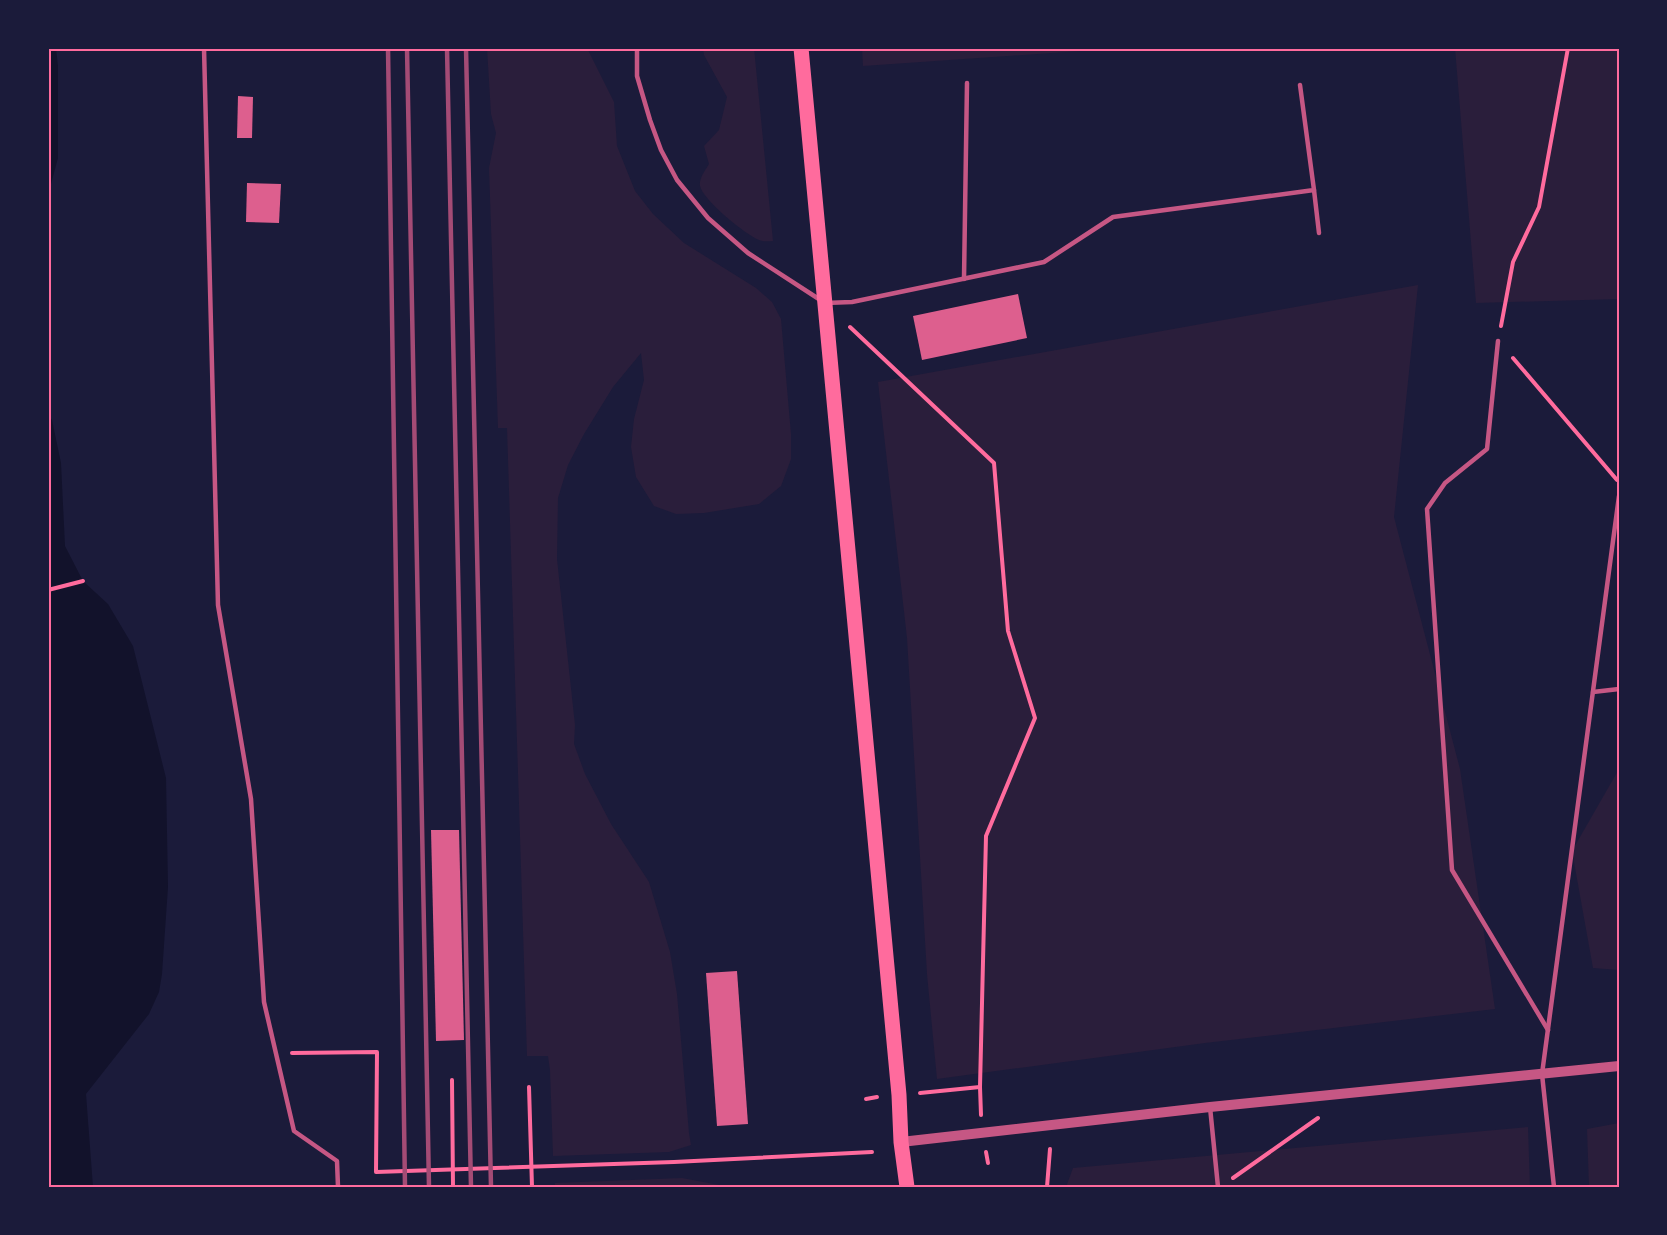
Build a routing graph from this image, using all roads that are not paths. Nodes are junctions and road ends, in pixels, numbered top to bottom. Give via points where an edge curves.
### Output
1 (204, 48) edge
2 (637, 48) edge
3 (801, 48) edge
4 (967, 83) dead end
5 (1300, 85) dead end
6 (1314, 190) junction
7 (1319, 233) dead end
8 (964, 279) junction
9 (825, 303) junction
10 (1498, 341) road end
11 (1619, 496) edge
12 (1619, 689) edge
13 (1593, 692) junction
14 (1548, 1030) junction
15 (1619, 1066) edge
16 (1542, 1074) junction
17 (1210, 1107) junction
18 (901, 1142) junction
19 (338, 1187) edge
20 (907, 1187) edge
21 (1218, 1187) edge
22 (1554, 1187) edge

1 - 19 lane via 218,605 251,799 264,1002 294,1131 337,1161
2 - 9 lane via 637,76 650,120 677,180 708,218 748,253
3 - 9 main road
4 - 8 lane
5 - 6 lane
6 - 7 lane
6 - 8 lane via 1113,217 1044,262
8 - 9 lane via 852,302
9 - 18 main road
10 - 14 lane via 1487,449 1445,483 1427,509 1452,870
11 - 13 lane
12 - 13 lane
13 - 14 lane
14 - 16 lane
15 - 16 street
16 - 17 street
16 - 22 lane
17 - 18 street
17 - 21 lane
18 - 20 main road

